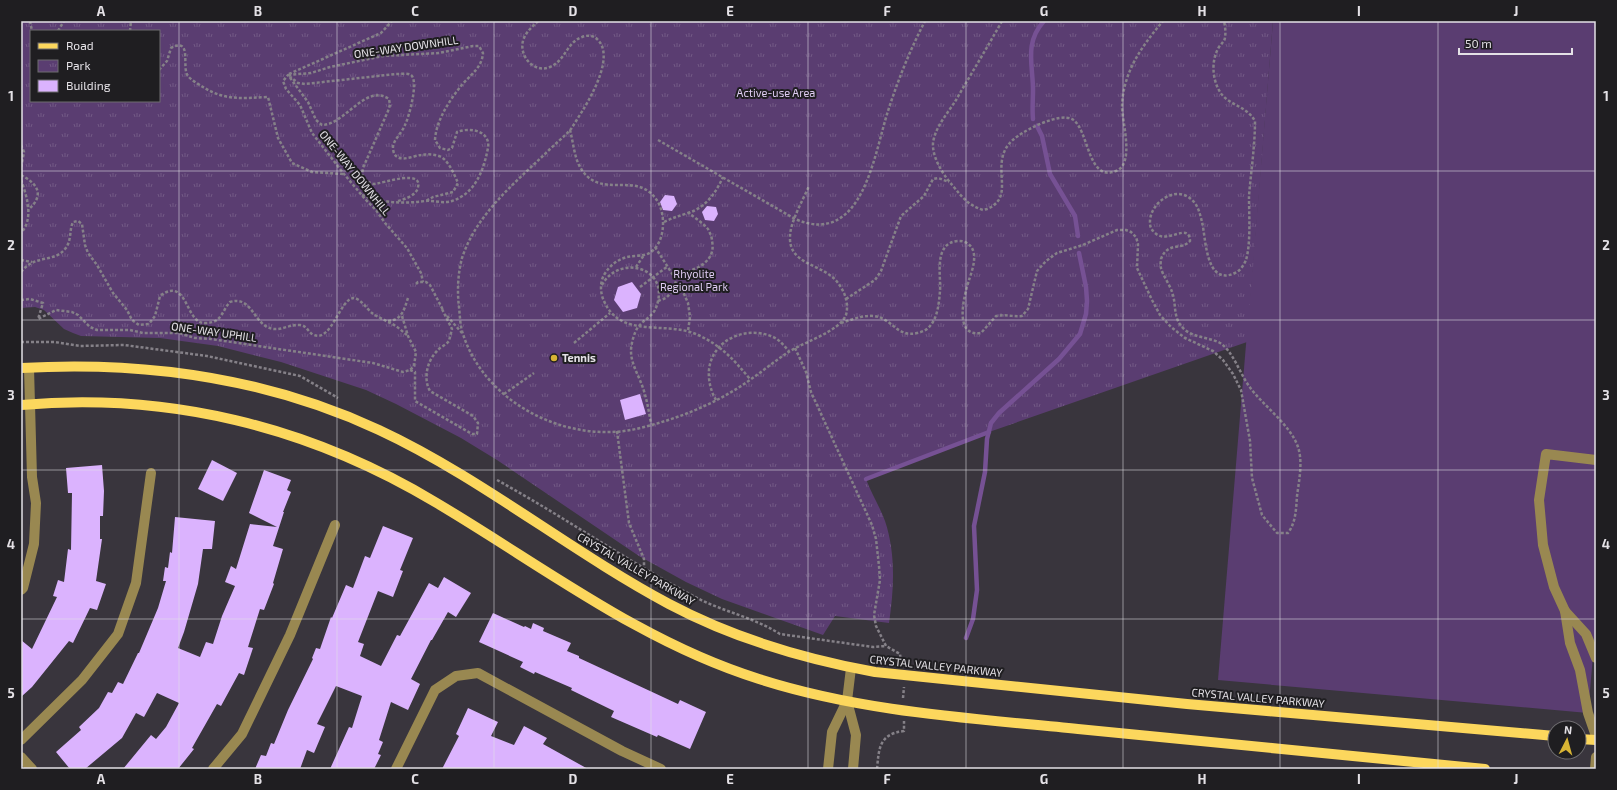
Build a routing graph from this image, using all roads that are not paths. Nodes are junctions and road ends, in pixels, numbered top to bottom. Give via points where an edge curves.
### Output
1 (25, 368) edge
2 (26, 404) edge
3 (1596, 460) edge
4 (151, 473) dead end
5 (335, 525) dead end
6 (21, 590) edge
7 (1565, 611) junction
8 (1596, 658) edge
9 (851, 668) junction
10 (847, 701) junction
11 (1547, 735) edge
12 (1596, 736) edge
13 (21, 740) edge
14 (21, 757) edge
15 (1596, 757) edge
16 (32, 769) edge
17 (213, 769) edge
18 (396, 769) edge
19 (660, 769) edge
20 (828, 769) edge
21 (853, 769) edge
22 (1485, 769) edge
23 (1595, 769) edge

1 - 2 street
1 - 9 main road, CRYSTAL VALLEY PARKWAY via 100,366 183,373 260,388 340,413 379,430 452,470 612,571 677,608 735,634
2 - 6 street via 36,503 34,544
2 - 10 main road via 114,403 178,409 250,424 327,447 364,463 434,501 612,612 679,648 754,678 794,690
3 - 7 street via 1546,454 1539,500 1543,545 1554,587
4 - 13 street via 136,583 118,634 82,680
5 - 17 street via 290,635 242,734
7 - 8 street via 1586,634
7 - 12 street via 1570,643 1580,670 1588,713
9 - 10 street
9 - 11 main road, CRYSTAL VALLEY PARKWAY via 1187,704
10 - 20 street via 832,732
10 - 21 street via 856,735
10 - 22 main road via 903,712
14 - 16 street
15 - 23 street
18 - 19 street via 435,690 456,676 478,673

